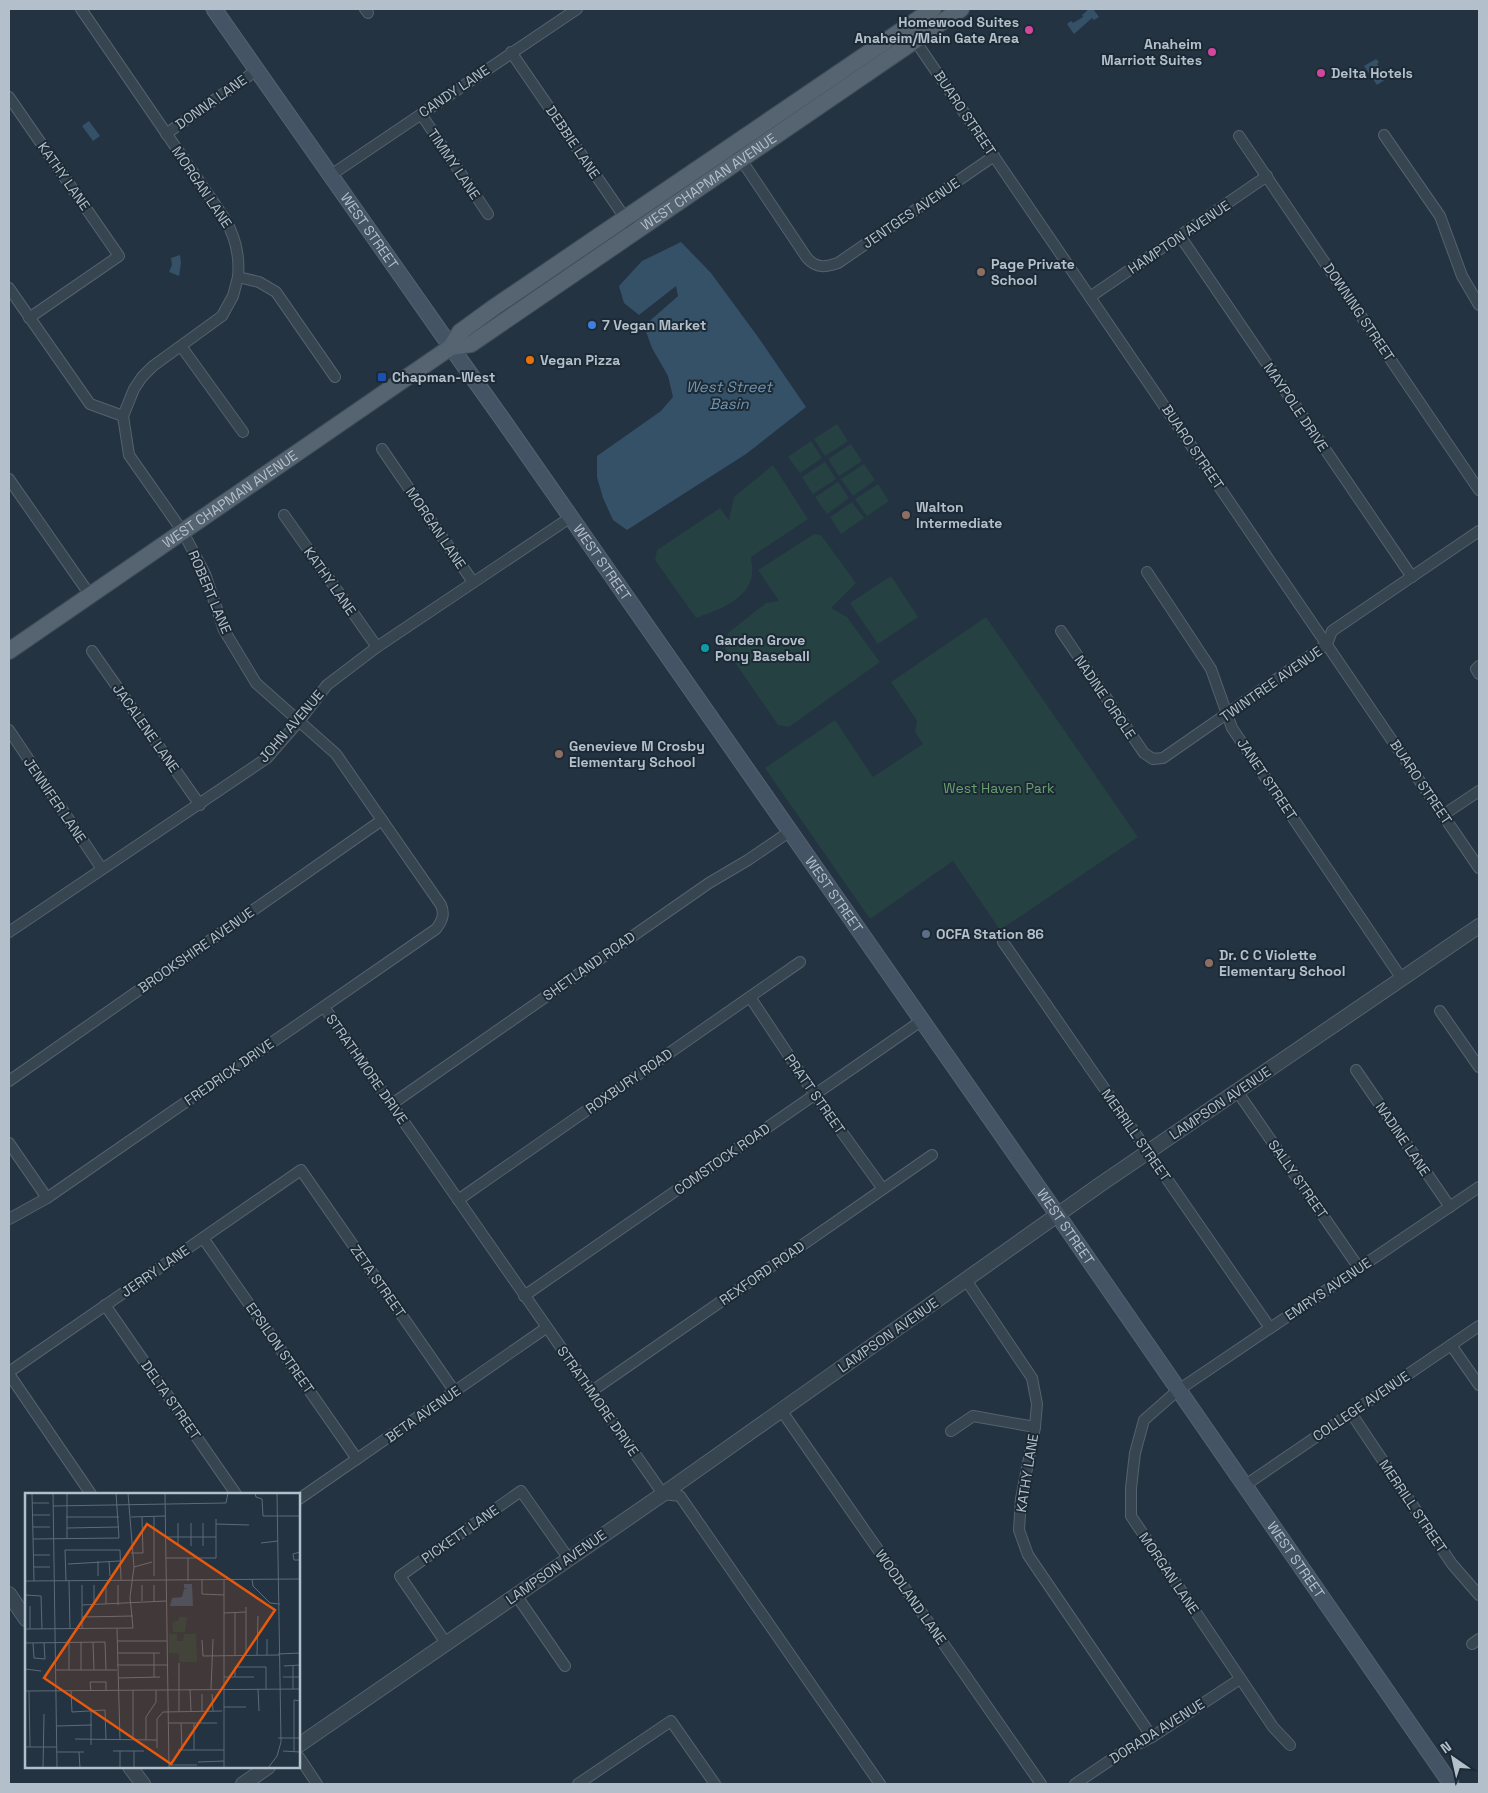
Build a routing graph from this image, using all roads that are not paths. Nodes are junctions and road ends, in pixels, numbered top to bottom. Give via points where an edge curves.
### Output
1 (81, 9) edge
2 (214, 9) edge
3 (577, 9) edge
4 (933, 9) edge
5 (961, 9) edge
6 (911, 34) junction
7 (511, 52) junction
8 (257, 70) junction
9 (9, 97) edge
10 (421, 114) junction
11 (166, 134) junction
12 (1238, 136) dead end
13 (1384, 136) dead end
14 (736, 152) junction
15 (994, 156) junction
16 (331, 175) junction
17 (1267, 176) junction
18 (488, 214) dead end
19 (630, 225) junction
20 (1180, 236) junction
21 (238, 277) junction
22 (9, 288) edge
23 (1090, 297) junction
24 (1479, 305) edge
25 (29, 318) junction
26 (181, 346) junction
27 (450, 347) junction
28 (335, 377) dead end
29 (123, 416) junction
30 (243, 432) dead end
31 (382, 449) dead end
32 (9, 479) edge
33 (1479, 490) edge
34 (284, 515) dead end
35 (571, 518) junction
36 (1479, 531) edge
37 (183, 532) junction
38 (1147, 572) dead end
39 (1412, 577) junction
40 (473, 582) junction
41 (90, 595) junction
42 (1060, 631) dead end
43 (1327, 644) junction
44 (377, 647) junction
45 (9, 651) edge
46 (92, 651) dead end
47 (1227, 714) junction
48 (300, 720) junction
49 (9, 730) edge
50 (1153, 759) joint
51 (1479, 791) edge
52 (200, 805) junction
53 (1443, 815) junction
54 (382, 820) junction
55 (789, 832) junction
56 (1479, 868) edge
57 (102, 869) junction
58 (443, 918) joint
59 (1479, 926) edge
60 (9, 932) edge
61 (1003, 942) dead end
62 (800, 962) dead end
63 (1402, 979) junction
64 (750, 997) junction
65 (324, 1007) junction
66 (1440, 1011) dead end
67 (921, 1021) junction
68 (1479, 1067) edge
69 (1356, 1070) dead end
70 (9, 1081) edge
71 (1237, 1091) junction
72 (815, 1095) junction
73 (392, 1104) junction
74 (9, 1143) edge
75 (1148, 1152) junction
76 (932, 1155) dead end
77 (301, 1170) joint
78 (1479, 1187) edge
79 (883, 1189) junction
80 (46, 1198) junction
81 (458, 1200) junction
82 (1450, 1207) junction
83 (1057, 1214) junction
84 (9, 1218) edge
85 (203, 1238) junction
86 (1359, 1268) junction
87 (966, 1280) junction
88 (524, 1296) junction
89 (105, 1305) junction
90 (1479, 1326) edge
91 (546, 1328) junction
92 (1270, 1328) junction
93 (1451, 1345) junction
94 (9, 1373) edge
95 (1479, 1385) edge
96 (592, 1390) junction
97 (1177, 1391) junction
98 (455, 1392) junction
99 (781, 1410) junction
100 (1351, 1413) junction
101 (1035, 1427) junction
102 (951, 1431) dead end
103 (357, 1459) junction
104 (1244, 1486) junction
105 (90, 1493) edge
106 (235, 1493) edge
107 (663, 1494) junction
108 (300, 1498) edge
109 (568, 1559) junction
110 (9, 1594) edge
111 (516, 1595) junction
112 (1479, 1595) edge
113 (25, 1618) edge
114 (446, 1643) junction
115 (565, 1666) dead end
116 (1240, 1678) junction
117 (1152, 1737) junction
118 (300, 1744) edge
119 (1290, 1745) dead end
120 (300, 1758) edge
121 (131, 1768) edge
122 (267, 1768) edge
123 (143, 1784) edge
124 (243, 1784) edge
125 (317, 1784) edge
126 (578, 1784) edge
127 (715, 1784) edge
128 (880, 1784) edge
129 (1041, 1784) edge
130 (1075, 1784) edge
131 (1451, 1784) edge

1 - 11 street, MORGAN LANE
2 - 8 main road, WEST STREET
3 - 7 street, CANDY LANE
4 - 6 main road, WEST CHAPMAN AVENUE
5 - 6 main road, WEST CHAPMAN AVENUE
6 - 14 main road, WEST CHAPMAN AVENUE
6 - 15 street, BUARO STREET
7 - 10 street, CANDY LANE
7 - 19 street, DEBBIE LANE
8 - 11 street, DONNA LANE
8 - 16 main road, WEST STREET
9 - 25 street, KATHY LANE via 119,256
10 - 16 street, CANDY LANE
10 - 18 street, TIMMY LANE
11 - 21 street, MORGAN LANE via 233,232
12 - 17 street, DOWNING STREET
13 - 24 street via 1440,216 1462,276
14 - 15 street, JENTGES AVENUE via 807,258 817,266 838,262
14 - 19 main road, WEST CHAPMAN AVENUE
15 - 23 street, BUARO STREET
16 - 27 main road, WEST STREET
17 - 20 street, HAMPTON AVENUE
17 - 33 street, DOWNING STREET
19 - 27 main road, WEST CHAPMAN AVENUE via 470,344
20 - 23 street, HAMPTON AVENUE
20 - 39 street, MAYPOLE DRIVE
21 - 26 street via 233,296 222,316
21 - 28 street via 259,282 276,292
22 - 25 street
23 - 43 street, BUARO STREET
25 - 29 street via 90,404
26 - 29 street via 142,377
26 - 30 street
27 - 35 main road, WEST STREET
27 - 37 main road, WEST CHAPMAN AVENUE
29 - 37 street, ROBERT LANE via 129,455
31 - 40 street, MORGAN LANE
32 - 41 street
34 - 44 street, KATHY LANE
35 - 40 street, JOHN AVENUE
35 - 55 main road, WEST STREET
36 - 39 street, TWINTREE AVENUE
37 - 41 main road, WEST CHAPMAN AVENUE
37 - 48 street, ROBERT LANE via 205,574 224,630 256,683
38 - 47 street, JANET STREET via 1211,669
39 - 43 street, TWINTREE AVENUE via 1332,631
40 - 44 street, JOHN AVENUE
41 - 45 main road, WEST CHAPMAN AVENUE
42 - 50 street, NADINE CIRCLE via 1144,753
43 - 47 street, TWINTREE AVENUE
43 - 53 street, BUARO STREET
44 - 48 street, JOHN AVENUE via 327,685
46 - 52 street, JACALENE LANE
47 - 50 street, TWINTREE AVENUE via 1163,758
47 - 63 street, JANET STREET via 1232,728
48 - 52 street, JOHN AVENUE via 267,758
48 - 54 street, ROBERT LANE via 336,754
49 - 57 street, JENNIFER LANE
51 - 53 street
52 - 57 street, JOHN AVENUE
53 - 56 street, BUARO STREET
54 - 58 street, ROBERT LANE via 442,905
54 - 70 street, BROOKSHIRE AVENUE
55 - 67 main road, WEST STREET
55 - 73 street, SHETLAND ROAD via 709,882
57 - 60 street, JOHN AVENUE
58 - 65 street, FREDRICK DRIVE via 436,930
59 - 63 street, LAMPSON AVENUE
61 - 75 street, MERRILL STREET
62 - 64 street, ROXBURY ROAD
63 - 71 street, LAMPSON AVENUE
64 - 72 street, PRATT STREET
64 - 81 street, ROXBURY ROAD
65 - 73 street, STRATHMORE DRIVE
65 - 80 street, FREDRICK DRIVE
66 - 68 street
67 - 72 street, COMSTOCK ROAD
67 - 83 main road, WEST STREET
69 - 82 street, NADINE LANE
71 - 75 street, LAMPSON AVENUE
71 - 86 street, SALLY STREET
72 - 79 street, PRATT STREET
72 - 88 street, COMSTOCK ROAD
73 - 81 street, STRATHMORE DRIVE
74 - 80 street
75 - 83 street, LAMPSON AVENUE
75 - 92 street, MERRILL STREET
76 - 79 street, REXFORD ROAD
77 - 85 street, JERRY LANE
77 - 98 street, ZETA STREET
78 - 82 street, EMRYS AVENUE
79 - 96 street, REXFORD ROAD
80 - 84 street, FREDRICK DRIVE
81 - 88 street, STRATHMORE DRIVE
82 - 86 street, EMRYS AVENUE
83 - 87 street, LAMPSON AVENUE
83 - 97 main road, WEST STREET
85 - 89 street, JERRY LANE
85 - 103 street, EPSILON STREET
86 - 92 street, EMRYS AVENUE
87 - 99 street, LAMPSON AVENUE
87 - 101 street, KATHY LANE via 1032,1378 1037,1404
88 - 91 street, STRATHMORE DRIVE
89 - 94 street, JERRY LANE
89 - 106 street, DELTA STREET
90 - 93 street, COLLEGE AVENUE
91 - 96 street, STRATHMORE DRIVE
91 - 98 street, BETA AVENUE
92 - 97 street, EMRYS AVENUE
93 - 95 street
93 - 100 street, COLLEGE AVENUE
94 - 105 street
96 - 107 street, STRATHMORE DRIVE
97 - 104 main road, WEST STREET
97 - 116 street, MORGAN LANE via 1144,1420 1135,1453 1130,1516
98 - 103 street, BETA AVENUE
99 - 107 street, LAMPSON AVENUE
99 - 129 street, WOODLAND LANE
100 - 104 street, COLLEGE AVENUE
100 - 112 street, MERRILL STREET via 1452,1564
101 - 102 street via 974,1416
101 - 117 street, KATHY LANE via 1021,1499 1019,1530 1028,1555
103 - 108 street, BETA AVENUE
104 - 131 main road, WEST STREET
107 - 109 street, LAMPSON AVENUE
107 - 128 street via 680,1496
109 - 111 street, LAMPSON AVENUE
109 - 114 street, PICKETT LANE via 521,1492 400,1576
110 - 113 street
111 - 114 street, LAMPSON AVENUE
111 - 115 street
114 - 118 street, LAMPSON AVENUE
116 - 117 street, DORADA AVENUE
116 - 119 street, MORGAN LANE via 1273,1727
117 - 130 street, DORADA AVENUE via 1121,1752
120 - 125 street
121 - 123 street
122 - 124 street
126 - 127 street via 671,1721

